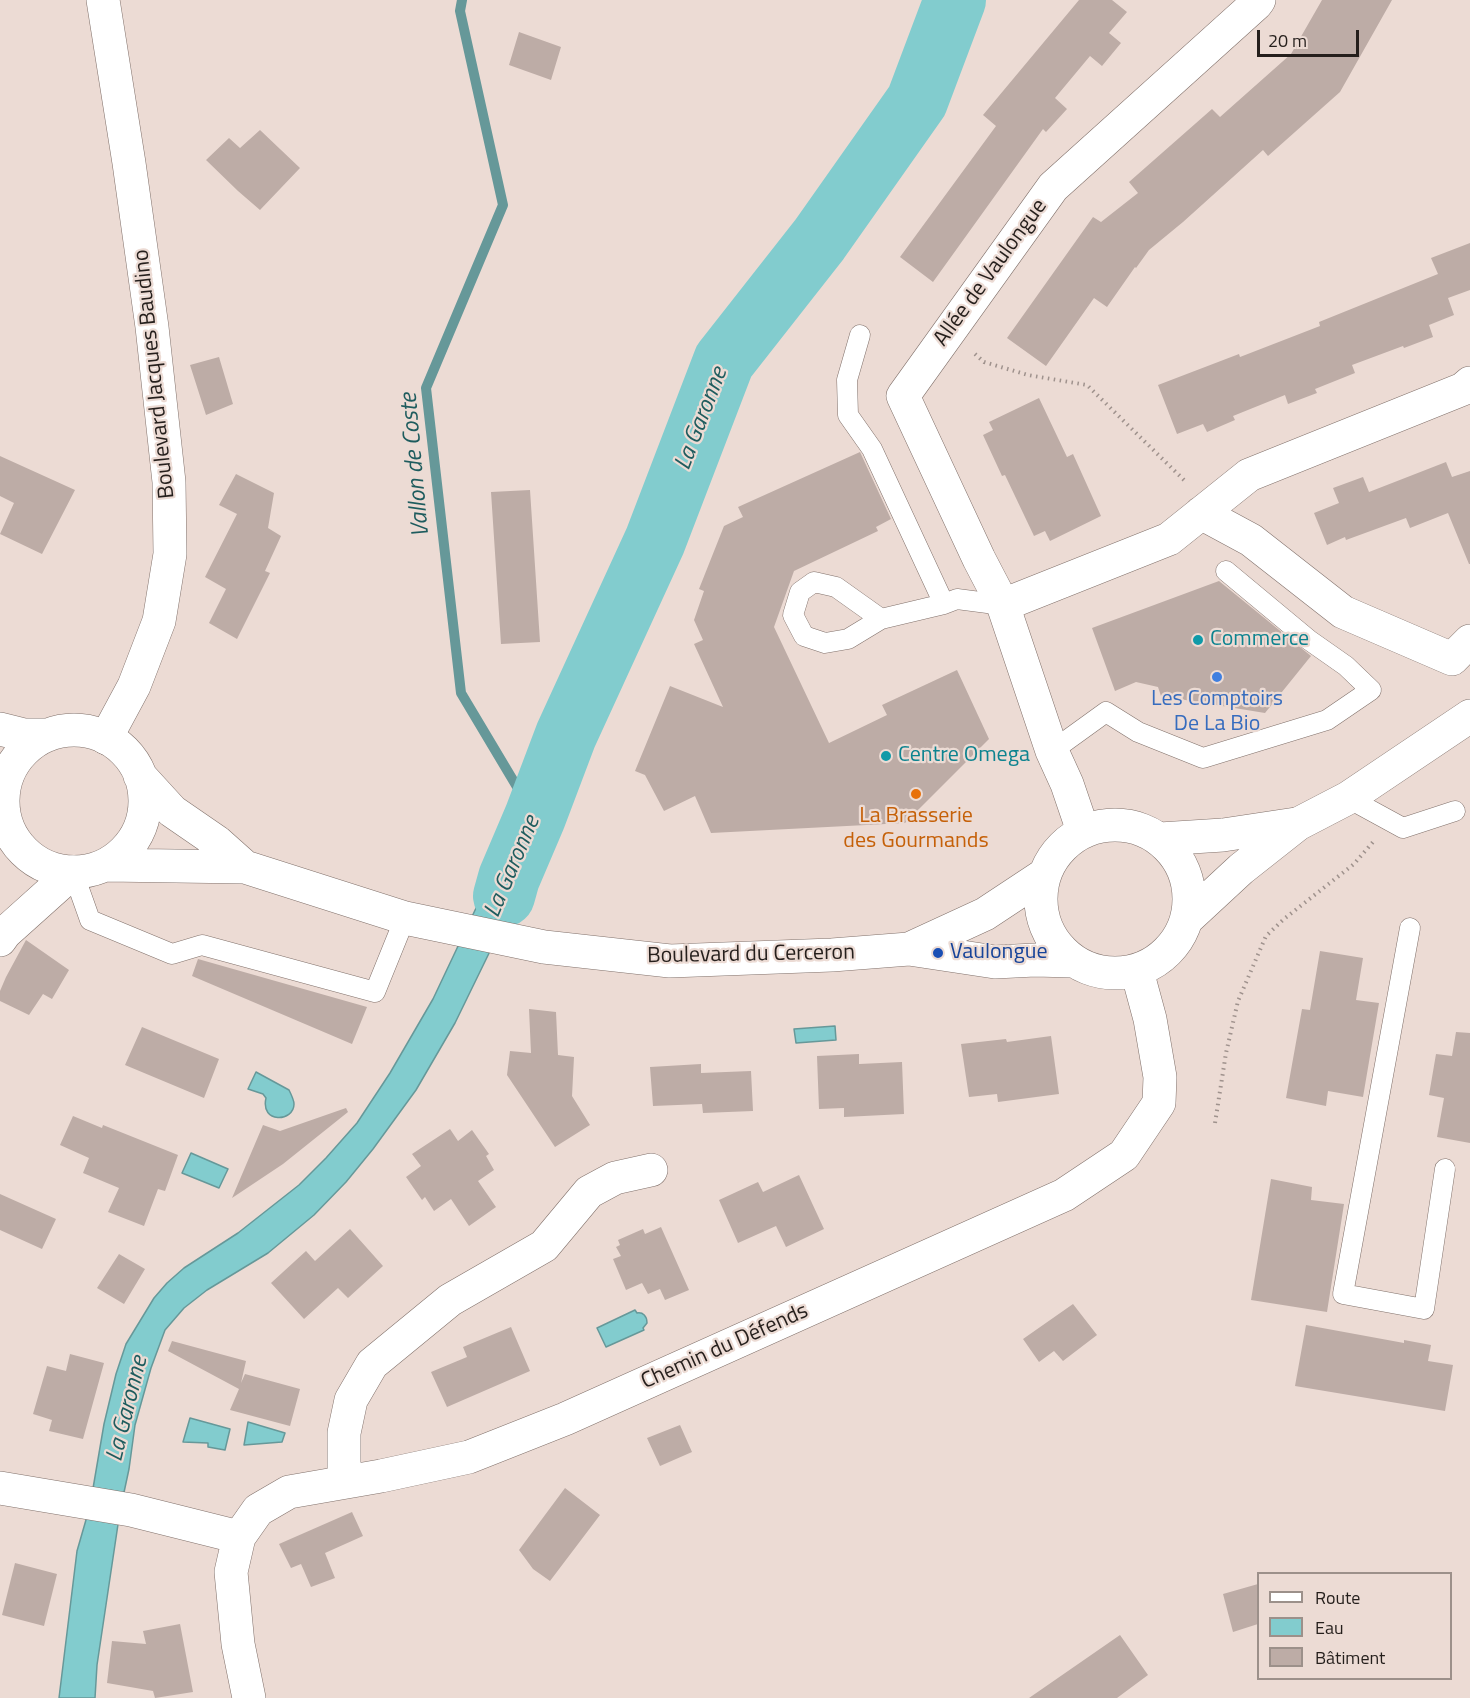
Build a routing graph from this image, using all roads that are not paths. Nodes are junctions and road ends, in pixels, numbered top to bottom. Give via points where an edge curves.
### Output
1 (103, 0) edge
2 (1259, 0) edge
3 (860, 335) dead end
4 (1470, 383) edge
5 (1206, 509) junction
6 (1226, 571) dead end
7 (944, 604) junction
8 (1003, 605) junction
9 (881, 619) dead end
10 (1470, 641) edge
11 (1470, 716) edge
12 (0, 729) edge
13 (48, 735) junction
14 (106, 738) junction
15 (1052, 751) junction
16 (140, 776) junction
17 (1348, 798) junction
18 (1455, 811) dead end
19 (4, 820) edge
20 (1298, 824) junction
21 (1083, 831) junction
22 (1160, 839) junction
23 (106, 865) junction
24 (245, 867) junction
25 (73, 872) junction
26 (1044, 875) junction
27 (405, 918) junction
28 (1187, 919) junction
29 (1410, 928) dead end
30 (0, 940) edge
31 (909, 950) junction
32 (1072, 961) junction
33 (1137, 971) junction
34 (1445, 1169) dead end
35 (651, 1170) dead end
36 (344, 1482) junction
37 (0, 1488) edge
38 (239, 1537) junction
39 (249, 1698) edge

1 - 14 street, Boulevard Jacques Baudino via 152,327 169,482 170,554 159,621 134,686
2 - 8 street, Allée de Vaulongue via 1053,187 903,396
3 - 7 lane via 847,380 848,415 872,450
4 - 5 street via 1249,475
5 - 8 street via 1169,539
5 - 10 street via 1343,612 1452,659
6 - 15 lane via 1371,690 1327,720 1203,758 1138,732 1106,712
7 - 8 lane via 957,599
7 - 9 lane
8 - 15 street, Allée de Vaulongue
11 - 17 street
12 - 13 street
13 - 14 street via 87,731
13 - 19 street via 15,762 6,782
14 - 16 street via 132,760
15 - 21 street, Allée de Vaulongue
16 - 23 street via 145,796 143,817 123,853
16 - 24 street, Boulevard du Cerceron via 172,811
17 - 18 lane via 1403,828
17 - 20 street
19 - 25 street via 17,844 32,859 51,869
20 - 22 street
20 - 28 street
21 - 22 street via 1123,825
21 - 26 street via 1066,842
22 - 28 street via 1176,855 1186,876 1190,897
23 - 24 street, Boulevard du Cerceron
23 - 25 street
24 - 27 street, Boulevard du Cerceron
25 - 27 lane via 90,920 172,954 202,945 375,992
25 - 30 street
26 - 31 street, Boulevard du Cerceron via 985,914
26 - 32 street via 1040,899 1043,923 1054,945
27 - 31 street, Boulevard du Cerceron via 544,947 670,961
28 - 33 street via 1177,942 1159,959
29 - 34 lane via 1343,1294 1424,1309
31 - 32 street, Boulevard du Cerceron via 995,962
32 - 33 street via 1092,971
33 - 36 street, Chemin du Défends via 1160,1077 1159,1103 1124,1155 1064,1195 565,1419 469,1457
35 - 36 street via 615,1178 589,1192 544,1246 450,1300 372,1364 351,1400 344,1433
36 - 38 street, Chemin du Défends via 289,1492 258,1510
37 - 38 street via 131,1510
38 - 39 street via 231,1572 238,1644

